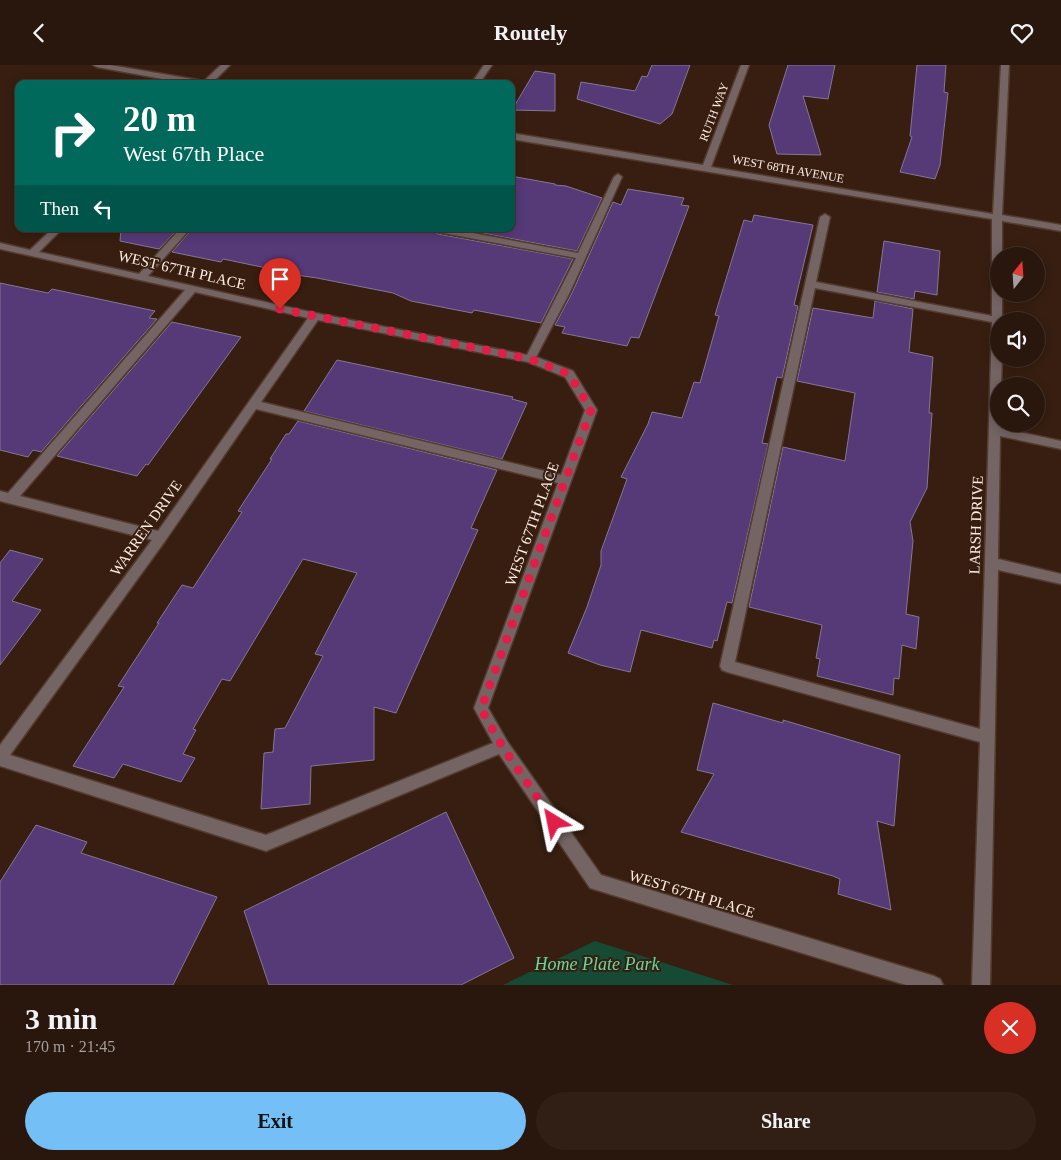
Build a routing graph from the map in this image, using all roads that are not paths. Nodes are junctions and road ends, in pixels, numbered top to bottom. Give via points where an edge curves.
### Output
1 (97, 65) edge
2 (226, 65) edge
3 (488, 65) edge
4 (745, 65) edge
5 (1006, 65) edge
6 (182, 80) edge
7 (209, 80) edge
8 (478, 80) edge
9 (515, 137) edge
10 (706, 168) junction
11 (618, 177) dead end
12 (824, 217) dead end
13 (997, 217) junction
14 (1061, 228) edge
15 (54, 232) edge
16 (182, 232) edge
17 (454, 232) edge
18 (0, 246) edge
19 (32, 253) junction
20 (580, 256) junction
21 (141, 277) junction
22 (810, 284) junction
23 (192, 289) junction
24 (997, 312) edge
25 (316, 317) junction
26 (990, 319) edge
27 (530, 359) junction
28 (253, 403) junction
29 (995, 432) edge
30 (1000, 432) edge
31 (1061, 445) edge
32 (565, 480) junction
33 (6, 497) edge
34 (162, 537) junction
35 (992, 563) junction
36 (1061, 579) edge
37 (987, 737) junction
38 (502, 746) junction
39 (0, 758) edge
40 (934, 985) edge
41 (981, 985) edge

1 - 6 street
2 - 7 street
3 - 8 street
4 - 10 street, RUTH WAY
5 - 13 street, LARSH DRIVE
9 - 10 street, WEST 68TH AVENUE
10 - 13 street, WEST 68TH AVENUE
11 - 20 street
12 - 22 street
13 - 14 street, WEST 68TH AVENUE
13 - 24 street, LARSH DRIVE
15 - 19 street
16 - 21 street
17 - 20 street
18 - 19 street, WEST 67TH PLACE
19 - 21 street, WEST 67TH PLACE
20 - 27 street via 552,321
21 - 23 street, WEST 67TH PLACE
22 - 26 street
22 - 37 street via 727,666
23 - 25 street, WEST 67TH PLACE
23 - 33 street
25 - 27 street, WEST 67TH PLACE
25 - 28 street, WARREN DRIVE
27 - 32 street, WEST 67TH PLACE via 569,374 591,410
28 - 32 street
28 - 34 street, WARREN DRIVE
29 - 35 street, LARSH DRIVE
30 - 31 street
32 - 38 street, WEST 67TH PLACE via 481,709
33 - 34 street
34 - 39 street, WARREN DRIVE
35 - 36 street
35 - 37 street, LARSH DRIVE
37 - 41 street, LARSH DRIVE
38 - 39 street via 266,843
38 - 40 street, WEST 67TH PLACE via 596,882

